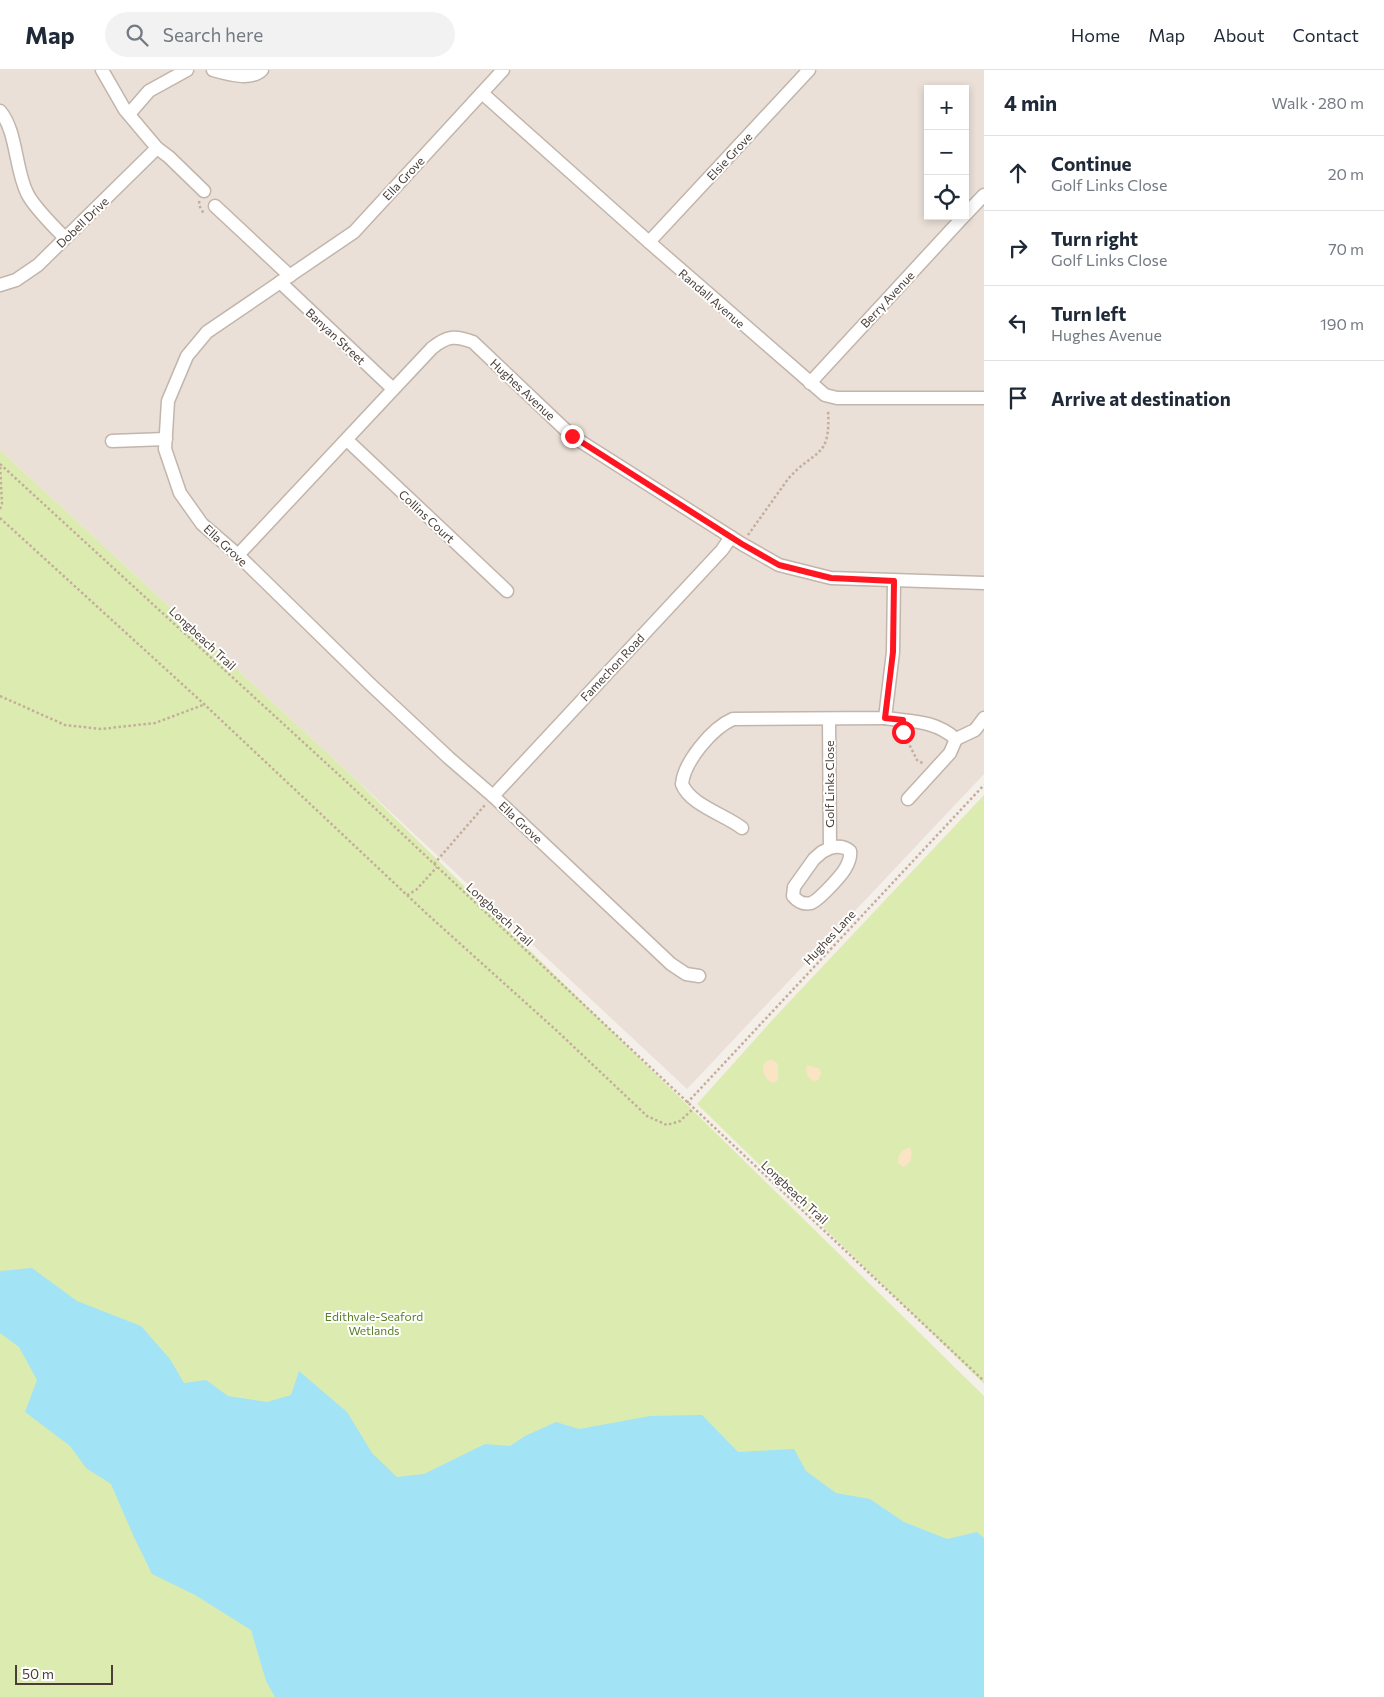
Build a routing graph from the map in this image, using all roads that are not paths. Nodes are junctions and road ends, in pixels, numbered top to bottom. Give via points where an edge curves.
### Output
1 (102, 70) edge
2 (187, 70) edge
3 (213, 70) edge
4 (262, 70) edge
5 (503, 70) edge
6 (809, 70) edge
7 (482, 93) junction
8 (0, 111) edge
9 (128, 114) junction
10 (157, 148) junction
11 (204, 191) dead end
12 (984, 195) edge
13 (215, 206) dead end
14 (969, 212) edge
15 (961, 220) edge
16 (65, 238) junction
17 (649, 242) junction
18 (285, 279) junction
19 (0, 285) edge
20 (810, 383) junction
21 (392, 388) junction
22 (982, 396) edge
23 (166, 439) junction
24 (347, 440) junction
25 (112, 441) dead end
26 (736, 541) junction
27 (238, 555) junction
28 (894, 581) junction
29 (984, 584) edge
30 (507, 592) dead end
31 (885, 718) junction
32 (984, 718) edge
33 (829, 719) junction
34 (956, 739) junction
35 (493, 796) junction
36 (908, 799) dead end
37 (742, 828) dead end
38 (830, 848) junction
39 (699, 976) dead end

1 - 9 street
2 - 9 street via 149,91
3 - 4 street via 233,76 258,74
5 - 7 street, Ella Grove
6 - 17 street, Elsie Grove
7 - 17 street, Randall Avenue
7 - 18 street, Ella Grove via 354,232
8 - 16 street via 10,131 27,194
9 - 10 street
10 - 11 street
10 - 16 street, Dobell Drive
12 - 14 street, Berry Avenue
13 - 18 street, Banyan Street
15 - 20 street, Berry Avenue
16 - 19 street, Dobell Drive via 26,274
17 - 20 street, Randall Avenue
18 - 21 street, Banyan Street
18 - 23 street, Ella Grove via 207,332 187,356 168,401
20 - 22 street, Randall Avenue via 825,395 837,398
21 - 24 street, Hughes Avenue
21 - 26 street, Hughes Avenue via 443,339 464,338 473,342 572,436
23 - 25 street
23 - 27 street, Ella Grove via 165,449 180,493 202,524
24 - 27 street, Hughes Avenue
24 - 30 street, Collins Court
26 - 28 street, Hughes Avenue via 779,565 831,578
26 - 35 street, Famechon Road via 722,550
27 - 35 street, Ella Grove via 370,684
28 - 29 street, Hughes Avenue
28 - 31 street via 893,652
31 - 33 street
31 - 34 street via 937,726
32 - 34 street via 975,730
33 - 37 street via 736,718 722,726 702,746 685,770 683,788 700,803
33 - 38 street, Golf Links Close
34 - 36 street via 950,753
35 - 39 street, Ella Grove via 671,964 686,974
38 - 38 street via 850,850 845,869 814,901 807,904 799,902 793,896 794,887 814,859

